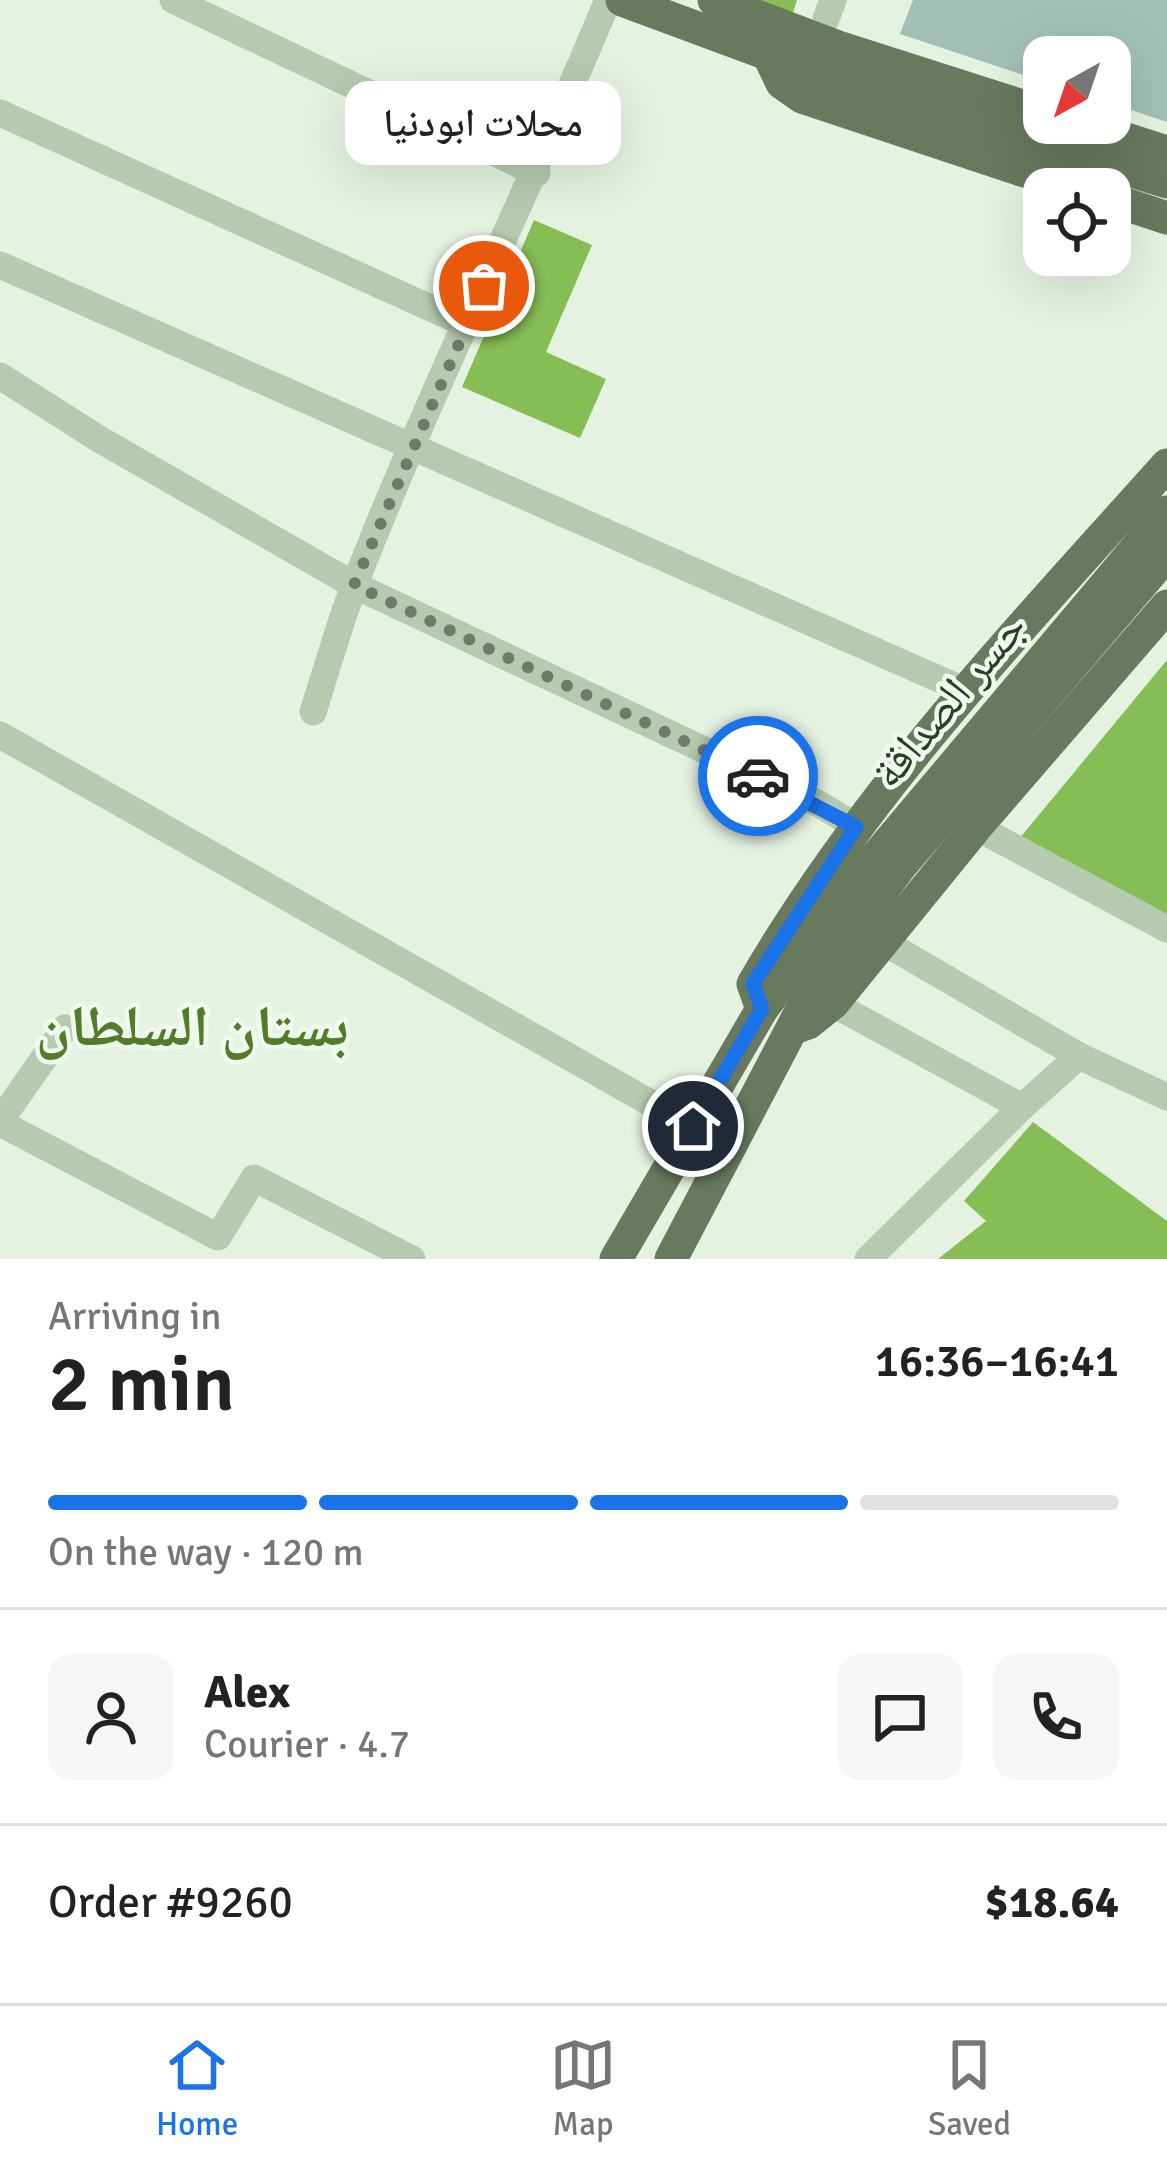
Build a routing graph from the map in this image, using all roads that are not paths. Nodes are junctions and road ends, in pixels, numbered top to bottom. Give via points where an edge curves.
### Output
1 (173, 0) edge
2 (608, 0) edge
3 (622, 0) edge
4 (715, 0) edge
5 (829, 10) edge
6 (777, 42) junction
7 (1023, 83) edge
8 (1023, 107) edge
9 (0, 113) edge
10 (1131, 119) edge
11 (1167, 131) edge
12 (1131, 141) edge
13 (1167, 152) edge
14 (1023, 170) edge
15 (536, 173) junction
16 (1167, 182) edge
17 (1131, 206) edge
18 (1167, 218) edge
19 (0, 265) edge
20 (466, 324) junction
21 (0, 376) edge
22 (412, 448) junction
23 (1167, 465) edge
24 (1167, 512) edge
25 (1167, 554) edge
26 (354, 585) junction
27 (1167, 606) edge
28 (967, 691) junction
29 (313, 712) dead end
30 (0, 735) edge
31 (856, 827) junction
32 (976, 827) junction
33 (1167, 929) edge
34 (882, 941) junction
35 (822, 989) junction
36 (762, 1009) junction
37 (65, 1028) dead end
38 (1079, 1056) junction
39 (1167, 1097) edge
40 (1022, 1107) junction
41 (0, 1122) edge
42 (693, 1126) junction
43 (412, 1259) edge
44 (616, 1259) edge
45 (671, 1259) edge
46 (868, 1259) edge

1 - 15 street
2 - 15 street
3 - 6 main road
4 - 6 main road
5 - 6 main road
5 - 7 main road
6 - 8 main road
6 - 14 main road via 782,83 802,97
6 - 16 main road
9 - 20 street
10 - 11 main road
12 - 13 main road
15 - 20 street
17 - 18 main road
19 - 22 street
20 - 22 street
21 - 26 street
22 - 26 street
22 - 28 street
23 - 28 main road
24 - 36 main road, جسر الصداقة via 873,861
25 - 35 main road, جسر الصداقة via 902,864
26 - 29 street
26 - 31 street
27 - 32 main road
28 - 31 main road
30 - 42 street
31 - 36 main road via 753,984
32 - 33 street
32 - 34 main road
34 - 35 main road
34 - 38 street
35 - 40 street
35 - 45 main road via 808,1023 792,1028
36 - 42 main road
37 - 41 street
38 - 39 street
38 - 40 street
40 - 46 street
41 - 43 street via 218,1237 254,1178
42 - 44 main road

